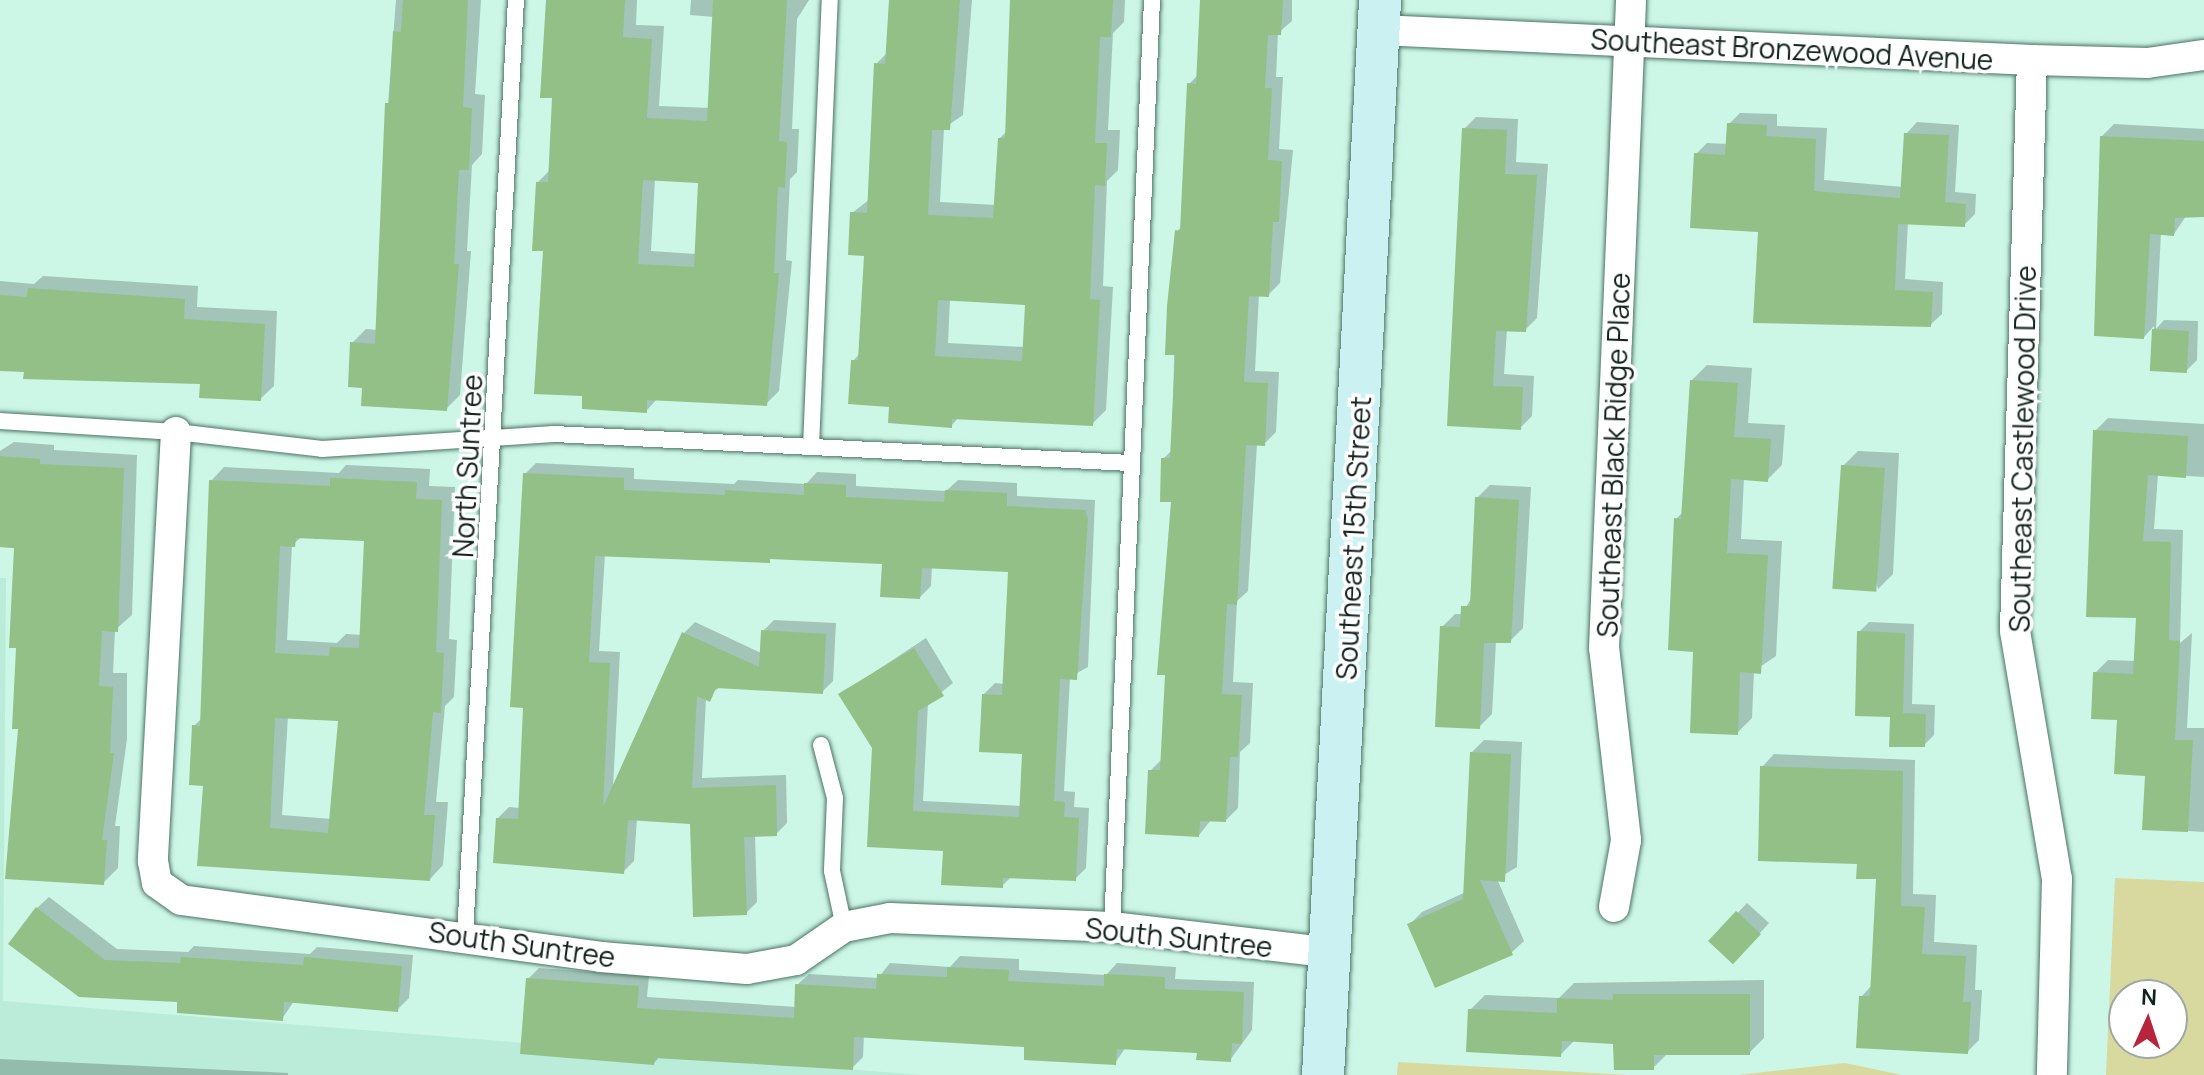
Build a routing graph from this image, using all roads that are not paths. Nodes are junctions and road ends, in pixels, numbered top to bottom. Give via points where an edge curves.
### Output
1 (516, 0) edge
2 (830, 0) edge
3 (1152, 0) edge
4 (1631, 0) edge
5 (1379, 15) edge
6 (1631, 41) junction
7 (2204, 55) edge
8 (2032, 60) junction
9 (0, 421) edge
10 (176, 432) junction
11 (496, 438) junction
12 (811, 447) junction
13 (1130, 463) junction
14 (821, 745) dead end
15 (1614, 907) dead end
16 (844, 927) junction
17 (1112, 927) junction
18 (465, 935) junction
19 (1332, 953) junction
20 (1323, 1075) edge
21 (2052, 1075) edge

1 - 11 lane, North Suntree
2 - 12 lane
3 - 13 lane
4 - 6 street, Southeast Black Ridge Place
5 - 6 street, Southeast Bronzewood Avenue
5 - 19 main road, Southeast 15th Street
6 - 8 street, Southeast Bronzewood Avenue
6 - 15 street, Southeast Black Ridge Place via 1604,648 1626,840
7 - 8 street, Southeast Bronzewood Avenue via 2147,63
8 - 21 street, Southeast Castlewood Drive via 2015,631 2057,879
9 - 10 lane
10 - 11 lane via 322,449
10 - 18 street, South Suntree via 153,861 157,883 181,900
11 - 12 lane via 554,434
11 - 18 lane, North Suntree
12 - 13 lane
13 - 17 lane
14 - 16 lane via 835,798 832,871
16 - 17 street, South Suntree via 890,918
16 - 18 street, South Suntree via 796,960 747,969 601,957
17 - 19 street, South Suntree
19 - 20 main road, Southeast 15th Street

